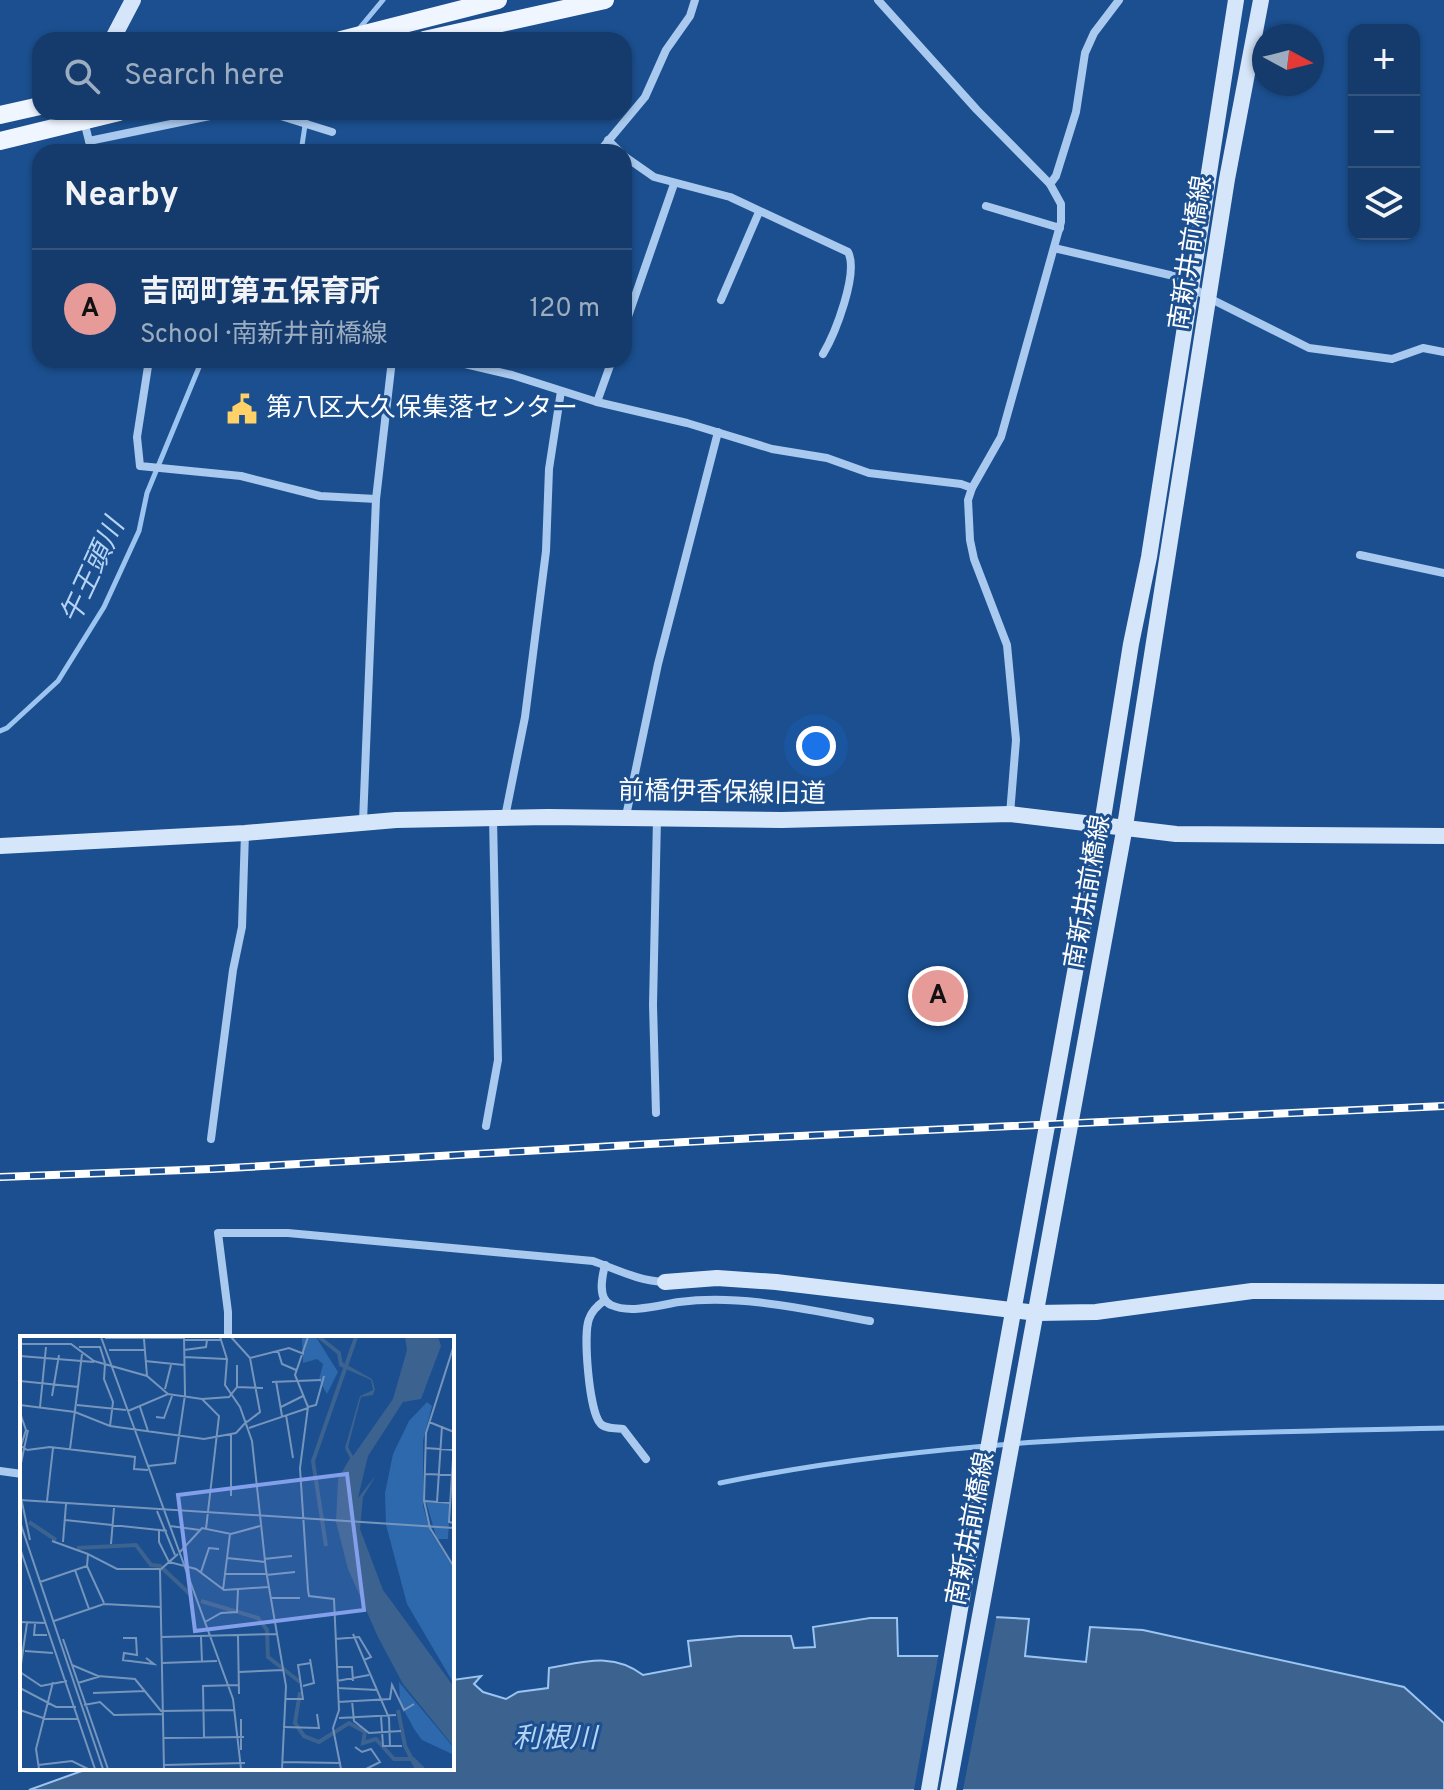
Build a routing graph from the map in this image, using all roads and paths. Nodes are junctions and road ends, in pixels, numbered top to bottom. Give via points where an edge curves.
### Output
1 (133, 0) edge
2 (498, 0) edge
3 (605, 0) edge
4 (695, 0) edge
5 (878, 0) edge
6 (1119, 0) edge
7 (1236, 0) edge
8 (1261, 0) edge
9 (116, 32) edge
10 (373, 32) edge
11 (460, 32) edge
12 (32, 108) edge
13 (632, 112) edge
14 (0, 115) edge
15 (84, 120) joint
16 (190, 120) edge
17 (292, 120) edge
18 (625, 120) edge
19 (332, 132) dead end
20 (608, 140) junction
21 (0, 141) edge
22 (89, 141) junction
23 (91, 144) edge
24 (605, 144) edge
25 (612, 144) edge
26 (632, 161) edge
27 (674, 184) junction
28 (1050, 184) junction
29 (986, 206) dead end
30 (759, 212) junction
31 (1060, 228) junction
32 (1054, 248) junction
33 (1192, 286) junction
34 (1209, 298) junction
35 (721, 300) dead end
36 (632, 305) edge
37 (1444, 352) edge
38 (823, 354) dead end
39 (148, 368) edge
40 (391, 368) edge
41 (482, 368) edge
42 (609, 368) edge
43 (561, 391) junction
44 (597, 402) junction
45 (718, 432) junction
46 (972, 488) junction
47 (376, 499) junction
48 (1360, 555) dead end
49 (1444, 573) edge
50 (1010, 814) junction
51 (626, 816) junction
52 (657, 817) junction
53 (499, 818) junction
54 (363, 822) junction
55 (1102, 824) junction
56 (1125, 826) junction
57 (245, 833) junction
58 (1444, 836) edge
59 (0, 846) edge
60 (656, 1113) dead end
61 (486, 1126) dead end
62 (211, 1139) dead end
63 (605, 1265) junction
64 (665, 1282) joint
65 (1444, 1292) edge
66 (605, 1300) junction
67 (1012, 1312) junction
68 (1037, 1313) junction
69 (870, 1321) dead end
70 (228, 1336) edge
71 (646, 1459) dead end
72 (0, 1471) edge
73 (20, 1474) edge
74 (929, 1790) edge
75 (948, 1790) edge

1 - 9 main road
2 - 10 main road
3 - 11 main road
4 - 13 street
5 - 28 street
6 - 28 street via 1085,53 1076,112
7 - 33 main road, 南新井前橋線
8 - 34 main road, 南新井前橋線
12 - 14 main road
15 - 21 main road
15 - 22 street
16 - 22 street
17 - 19 street
18 - 20 street
20 - 24 street
20 - 25 street
22 - 23 street
26 - 27 street
27 - 30 street via 706,189
27 - 36 street
28 - 31 street via 1061,204
29 - 31 street
30 - 35 street
30 - 38 street via 851,256 850,276
31 - 32 street
32 - 33 street via 1174,276
32 - 46 street via 1001,437
33 - 34 street
33 - 55 main road, 南新井前橋線
34 - 37 street via 1309,348 1392,359 1423,348
34 - 56 main road, 南新井前橋線
39 - 47 street via 136,441 140,466 241,476 320,496
40 - 47 street
41 - 43 street
42 - 44 street
43 - 44 street
43 - 53 street via 525,717
44 - 45 street
45 - 46 street via 869,473
45 - 51 street via 658,664
46 - 50 street via 970,540 1007,645 1013,692 1016,740
47 - 54 street
48 - 49 street
50 - 52 main road, 前橋伊香保線旧道 via 782,820
50 - 55 main road, 前橋伊香保線旧道
51 - 52 main road, 前橋伊香保線旧道
51 - 53 main road, 前橋伊香保線旧道
52 - 60 street
53 - 54 main road, 前橋伊香保線旧道
53 - 61 street via 498,1060
54 - 57 main road, 前橋伊香保線旧道
55 - 56 main road, 前橋伊香保線旧道
55 - 67 main road, 南新井前橋線
56 - 58 main road, 前橋伊香保線旧道 via 1176,834
56 - 68 main road, 南新井前橋線
57 - 59 main road, 前橋伊香保線旧道
57 - 62 street via 242,927
63 - 64 street
63 - 66 street
63 - 70 street via 325,1236 218,1233
64 - 67 main road via 776,1282
65 - 68 main road via 1252,1291 1096,1312
66 - 69 street via 634,1308 736,1300
66 - 71 street via 588,1323 590,1397 599,1423 623,1429
67 - 68 main road
67 - 74 main road, 南新井前橋線
68 - 75 main road, 南新井前橋線
72 - 73 street

